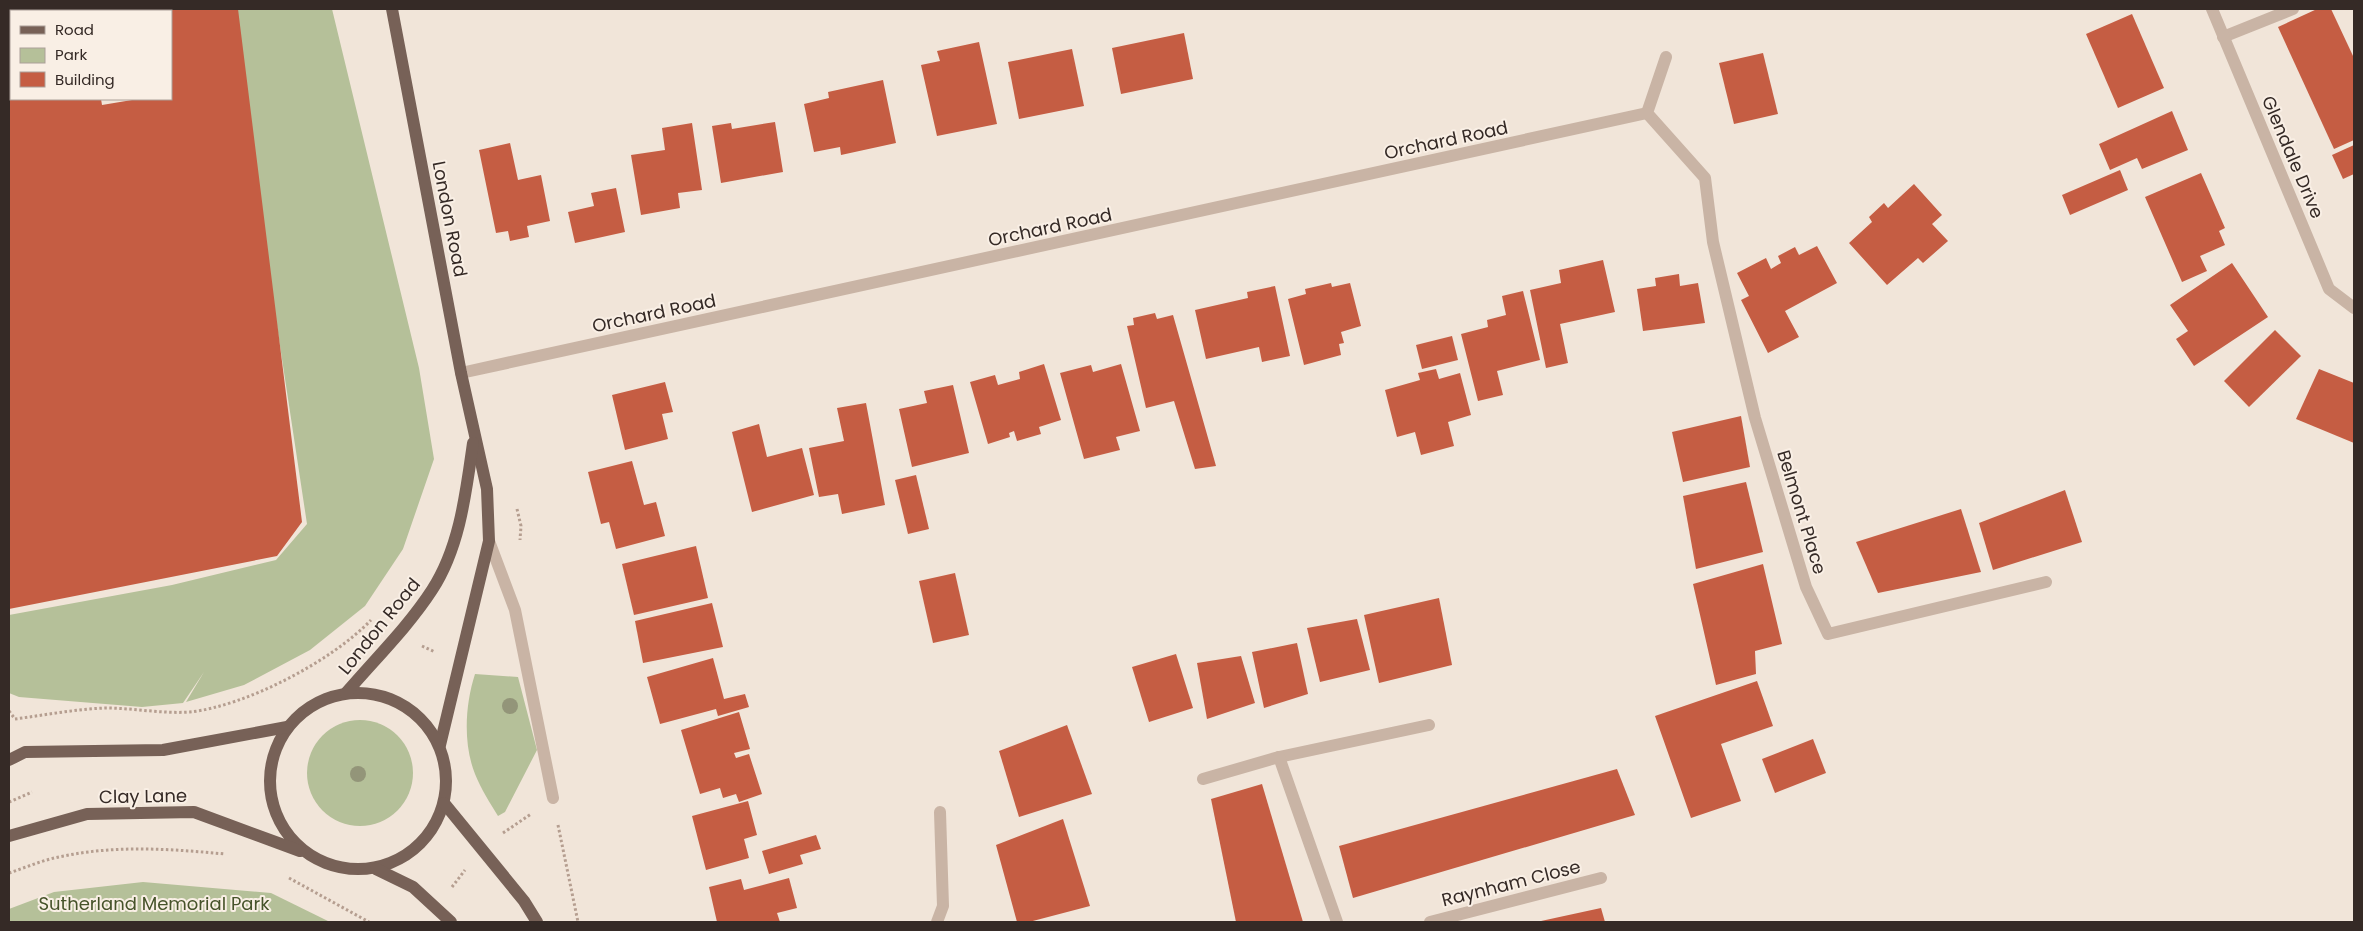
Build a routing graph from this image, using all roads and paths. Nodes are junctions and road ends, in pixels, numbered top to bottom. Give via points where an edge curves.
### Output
1 (392, 9) edge
2 (2212, 9) edge
3 (2293, 9) edge
4 (2223, 37) junction
5 (1666, 57) dead end
6 (1646, 114) junction
7 (2354, 308) edge
8 (461, 373) junction
9 (474, 436) junction
10 (489, 541) junction
11 (2046, 582) dead end
12 (375, 615) dead end
13 (346, 693) junction
14 (9, 711) edge
15 (1429, 726) dead end
16 (287, 727) junction
17 (440, 745) junction
18 (1279, 757) junction
19 (9, 760) edge
20 (1203, 778) dead end
21 (32, 792) dead end
22 (553, 798) joint
23 (9, 802) edge
24 (444, 803) junction
25 (940, 812) dead end
26 (9, 836) edge
27 (304, 852) junction
28 (233, 855) dead end
29 (376, 868) junction
30 (9, 873) edge
31 (288, 878) dead end
32 (1601, 878) dead end
33 (450, 921) edge
34 (369, 922) edge
35 (538, 922) edge
36 (578, 922) edge
37 (937, 922) edge
38 (1337, 922) edge
39 (1430, 922) edge

1 - 8 main road, London Road
2 - 4 street, Glendale Drive
3 - 4 street
4 - 7 street, Glendale Drive via 2329,289
5 - 6 street
6 - 8 street, Orchard Road
6 - 11 street, Belmont Place via 1705,178 1713,242 1755,418 1806,587 1828,634
8 - 9 main road, London Road
9 - 10 main road, London Road via 487,489
9 - 13 main road, London Road via 466,496 451,550 433,589
10 - 17 main road, London Road
10 - 22 street, London Road via 515,610
12 - 14 path via 328,655 235,702 190,712 106,708 15,719
13 - 16 main road, London Road via 324,699 304,710
13 - 17 main road, London Road via 375,694 402,703 424,721
15 - 18 street
16 - 19 main road via 163,750 25,752
16 - 27 main road, London Road via 274,752 269,780 273,807 285,832
17 - 24 main road, London Road via 446,764
18 - 20 street
18 - 38 street
21 - 23 path
22 - 36 path
24 - 29 main road, London Road via 435,826 419,846 399,860
24 - 35 main road
25 - 37 street via 943,906
26 - 27 main road, Clay Lane via 87,814 194,812
27 - 29 main road, London Road via 326,864 351,870
28 - 30 path via 172,849 113,849 63,856
29 - 33 main road via 412,887
31 - 34 path
32 - 39 street, Raynham Close

